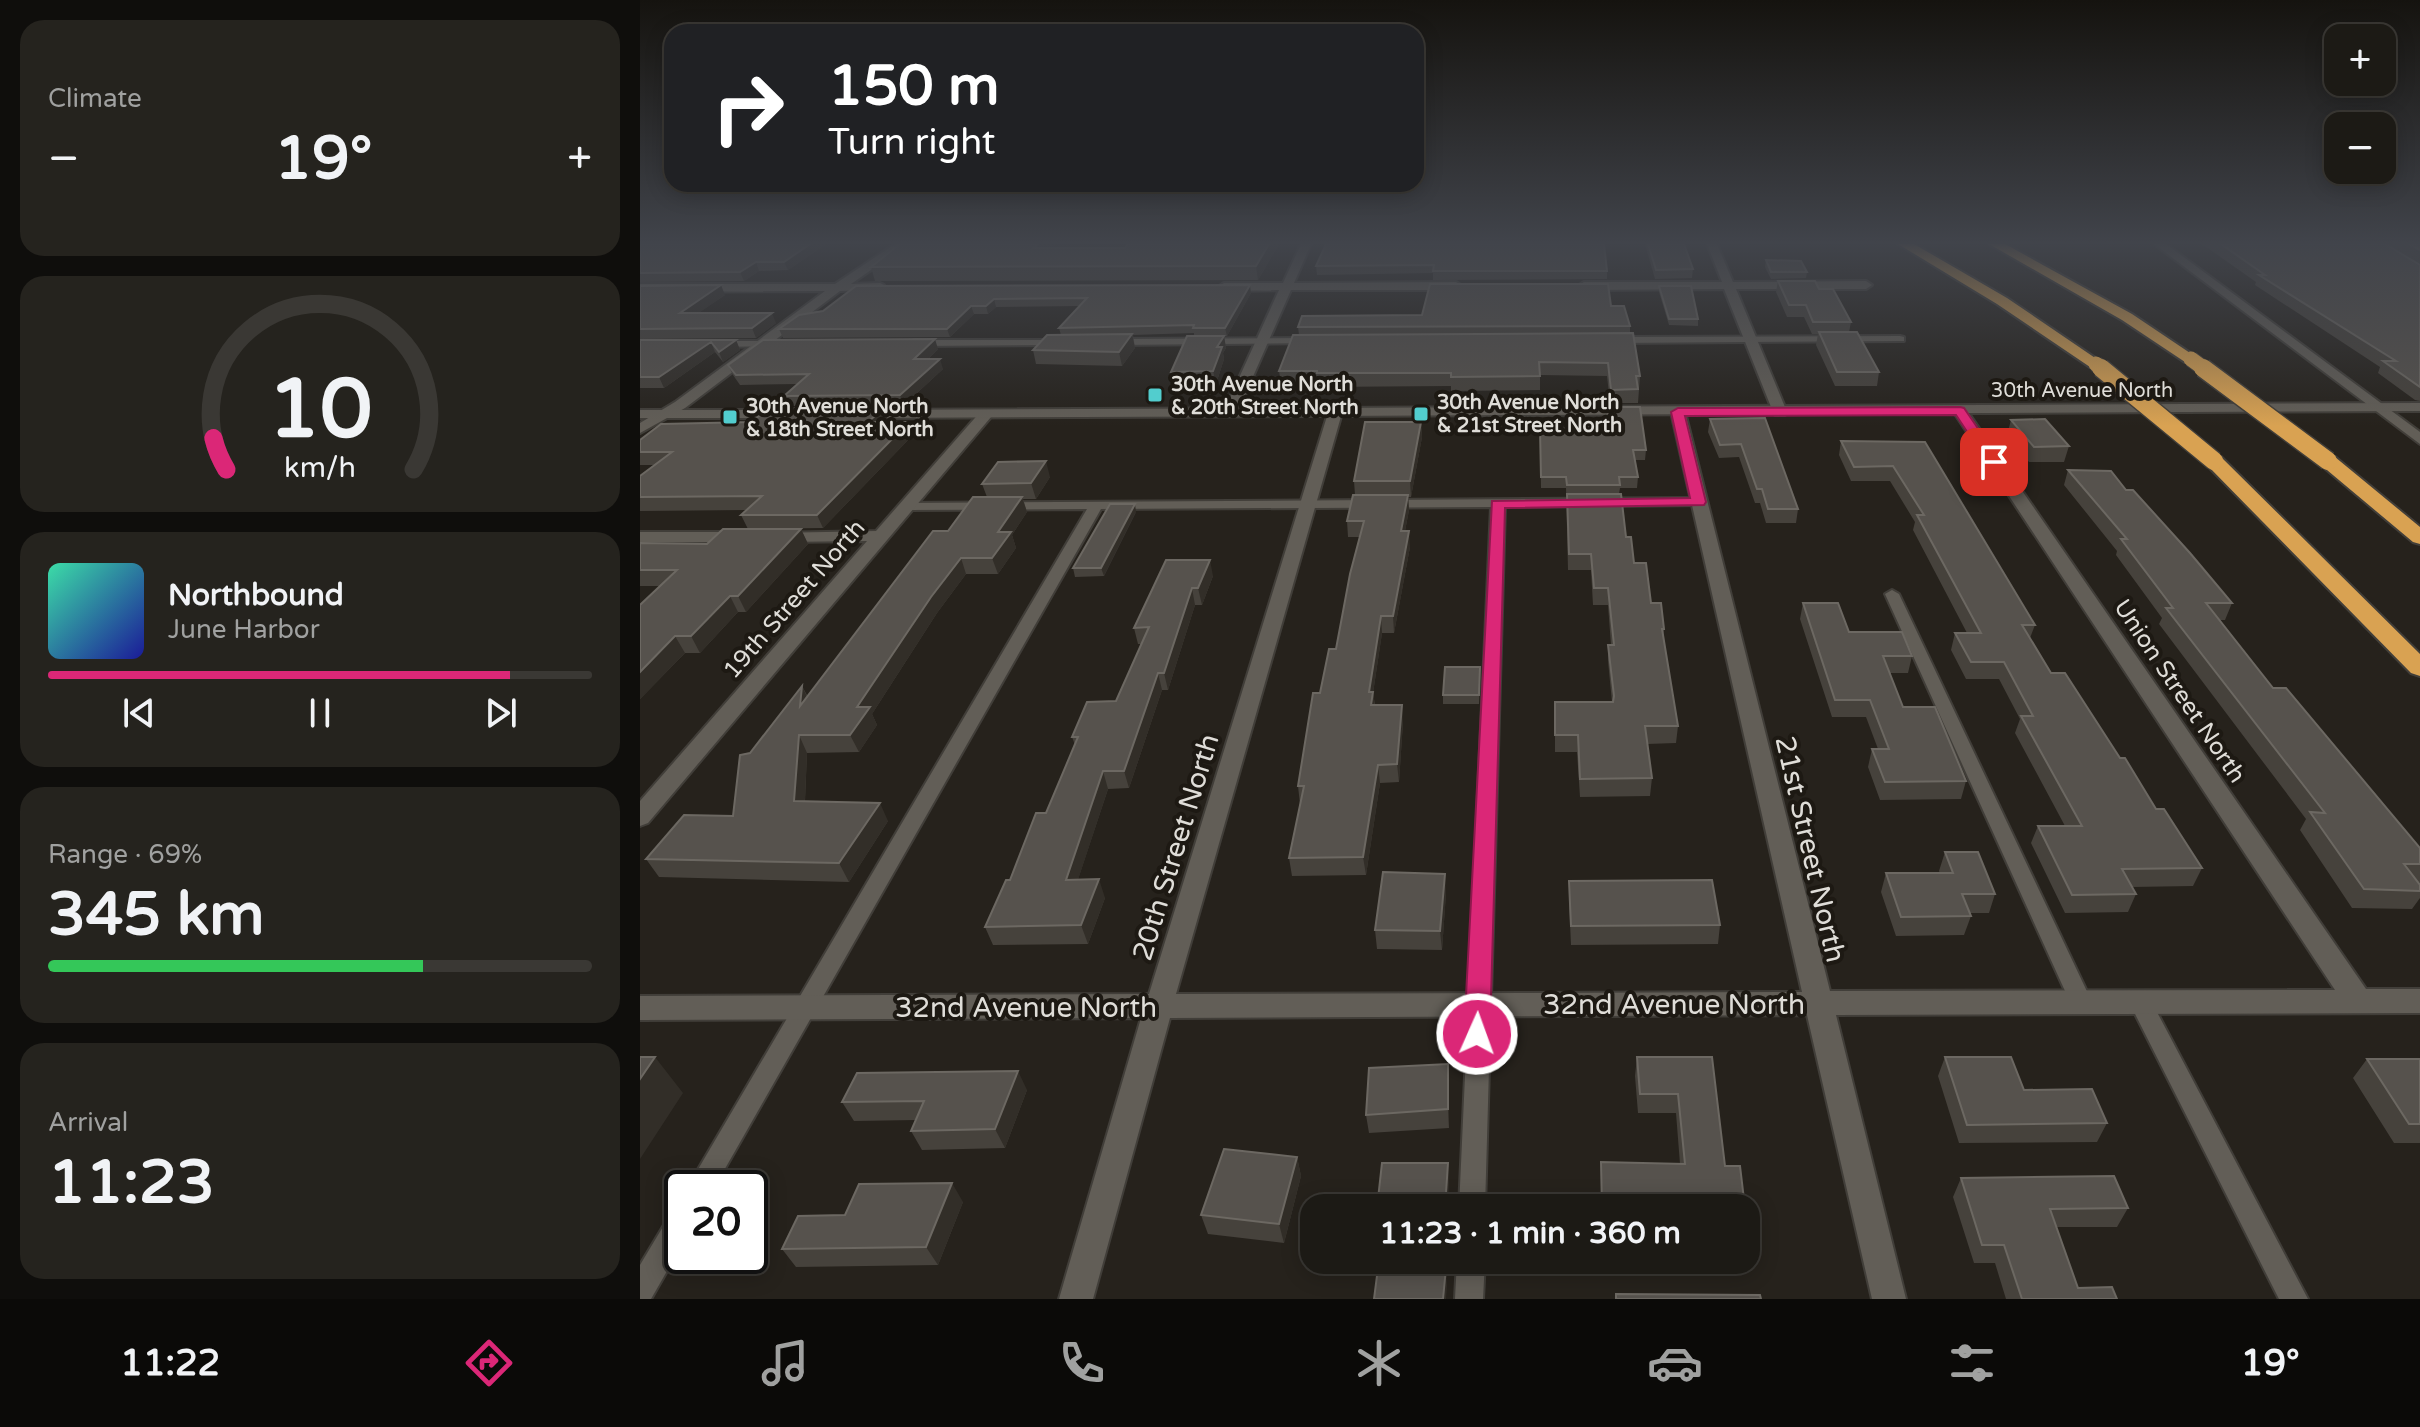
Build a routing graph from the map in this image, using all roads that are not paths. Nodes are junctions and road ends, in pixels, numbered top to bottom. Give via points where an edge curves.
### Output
1 (814, 305) edge
2 (1279, 305) edge
3 (1737, 305) edge
4 (2007, 305) edge
5 (2105, 305) edge
6 (2240, 305) edge
7 (1751, 339) junction
8 (1900, 339) dead end
9 (1609, 340) edge
10 (1325, 341) edge
11 (1106, 342) edge
12 (1262, 342) junction
13 (903, 343) edge
14 (1075, 343) edge
15 (701, 344) edge
16 (762, 344) junction
17 (794, 344) edge
18 (2377, 407) junction
19 (2420, 407) edge
20 (1960, 411) junction
21 (1678, 412) junction
22 (1780, 412) junction
23 (1230, 413) junction
24 (1335, 413) junction
25 (640, 414) edge
26 (661, 414) junction
27 (800, 414) edge
28 (847, 414) edge
29 (986, 414) junction
30 (640, 429) edge
31 (2420, 439) edge
32 (1699, 502) junction
33 (1498, 504) junction
34 (908, 506) junction
35 (1096, 506) junction
36 (1307, 506) junction
37 (882, 536) junction
38 (640, 537) edge
39 (2420, 538) edge
40 (1892, 594) dead end
41 (2420, 668) edge
42 (640, 817) edge
43 (2358, 1001) junction
44 (2420, 1001) edge
45 (2081, 1002) junction
46 (2140, 1002) junction
47 (1816, 1003) junction
48 (1478, 1005) junction
49 (1159, 1006) junction
50 (640, 1008) edge
51 (804, 1008) junction
52 (710, 1170) edge
53 (1472, 1194) edge
54 (664, 1250) edge
55 (1470, 1274) edge
56 (640, 1292) edge
57 (1076, 1299) edge
58 (1469, 1299) edge
59 (1889, 1299) edge
60 (2294, 1299) edge

1 - 16 street
2 - 12 street
3 - 7 street
4 - 41 highway, bridge via 2096,364 2214,461
5 - 39 highway, bridge via 2191,359 2328,461
6 - 18 street
7 - 8 lane
7 - 9 lane
7 - 22 street
10 - 12 lane
11 - 12 lane
12 - 23 street
13 - 14 lane
15 - 16 lane
16 - 17 lane
16 - 26 street
18 - 19 street, 30th Avenue North
18 - 20 street, 30th Avenue North
18 - 31 street
20 - 22 street, 30th Avenue North
20 - 43 street, Union Street North
21 - 22 street, 30th Avenue North
21 - 24 street, 30th Avenue North
21 - 32 street, 21st Street North
23 - 24 street, 30th Avenue North
23 - 29 street, 30th Avenue North
24 - 36 street, 20th Street North
25 - 26 street
26 - 27 street
26 - 30 street
28 - 29 street, 30th Avenue North
29 - 34 street, 19th Street North
32 - 33 lane
32 - 47 street, 21st Street North
33 - 36 lane
33 - 48 lane
34 - 35 lane
34 - 37 street, 19th Street North
35 - 36 lane
35 - 51 lane
36 - 49 street, 20th Street North
37 - 38 street
37 - 42 street, 19th Street North
40 - 45 lane
43 - 44 street, 32nd Avenue North
43 - 46 street, 32nd Avenue North
45 - 46 street, 32nd Avenue North
45 - 47 street, 32nd Avenue North
46 - 60 lane
47 - 48 street, 32nd Avenue North
47 - 59 street, 21st Street North
48 - 49 street, 32nd Avenue North
48 - 53 lane
49 - 51 street, 32nd Avenue North
49 - 57 street, 20th Street North
50 - 51 street, 32nd Avenue North
51 - 52 lane
54 - 56 lane
55 - 58 lane

